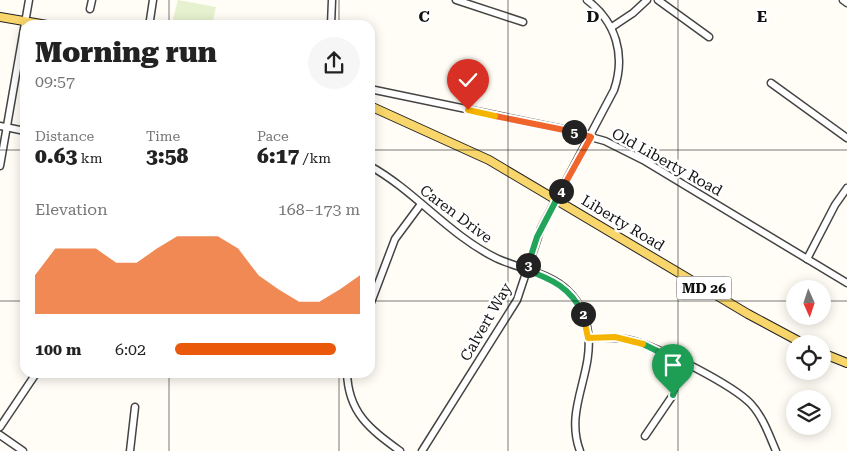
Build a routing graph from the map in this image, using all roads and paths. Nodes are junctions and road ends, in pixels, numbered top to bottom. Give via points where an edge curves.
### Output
1 (30, 0) edge
2 (92, 0) edge
3 (153, 0) edge
4 (332, 0) edge
5 (456, 0) edge
6 (587, 0) edge
7 (647, 0) edge
8 (658, 0) edge
9 (843, 0) edge
10 (847, 2) edge
11 (90, 9) dead end
12 (0, 17) edge
13 (20, 20) edge
14 (25, 20) edge
15 (150, 20) dead end
16 (331, 20) edge
17 (523, 22) dead end
18 (612, 26) junction
19 (709, 37) dead end
20 (20, 52) edge
21 (771, 83) dead end
22 (375, 90) edge
23 (375, 108) edge
24 (0, 126) edge
25 (8, 128) junction
26 (20, 130) edge
27 (591, 137) junction
28 (847, 138) edge
29 (0, 166) edge
30 (375, 169) edge
31 (847, 188) edge
32 (556, 199) junction
33 (421, 204) junction
34 (807, 259) junction
35 (526, 270) junction
36 (847, 283) edge
37 (375, 292) edge
38 (787, 335) edge
39 (588, 338) junction
40 (831, 357) edge
41 (847, 363) edge
42 (686, 365) junction
43 (33, 378) edge
44 (348, 378) edge
45 (135, 407) dead end
46 (0, 427) edge
47 (0, 434) edge
48 (645, 436) dead end
49 (22, 451) edge
50 (130, 451) edge
51 (400, 451) edge
52 (422, 451) edge
53 (580, 451) edge
54 (776, 451) edge

1 - 14 street
2 - 11 street
3 - 15 street
4 - 16 street
5 - 17 street
6 - 18 street
7 - 18 street
8 - 19 street
9 - 10 street
12 - 13 main road
18 - 27 street, Calvert Way via 619,50 619,75
20 - 25 street
21 - 28 street
22 - 27 street, Old Liberty Road
23 - 32 main road, Liberty Road / MD 26 via 474,152
24 - 25 street
25 - 26 street
25 - 29 street
27 - 32 street, Calvert Way
27 - 34 street, Old Liberty Road via 632,154
30 - 33 street, Caren Drive
31 - 34 street
32 - 35 street, Calvert Way via 537,237
32 - 38 main road, Liberty Road / MD 26
33 - 35 street, Caren Drive via 477,247
33 - 37 street via 395,239
34 - 36 street, Old Liberty Road
35 - 39 street, Caren Drive via 548,277 569,292 582,312
35 - 52 street, Calvert Way via 514,306
39 - 42 street via 615,337 635,341
39 - 53 street, Caren Drive via 588,363 574,419
40 - 41 main road
42 - 48 street via 673,395
42 - 54 street via 746,399 758,414
43 - 46 street
44 - 51 street via 350,396 361,418
45 - 50 street
47 - 49 street

